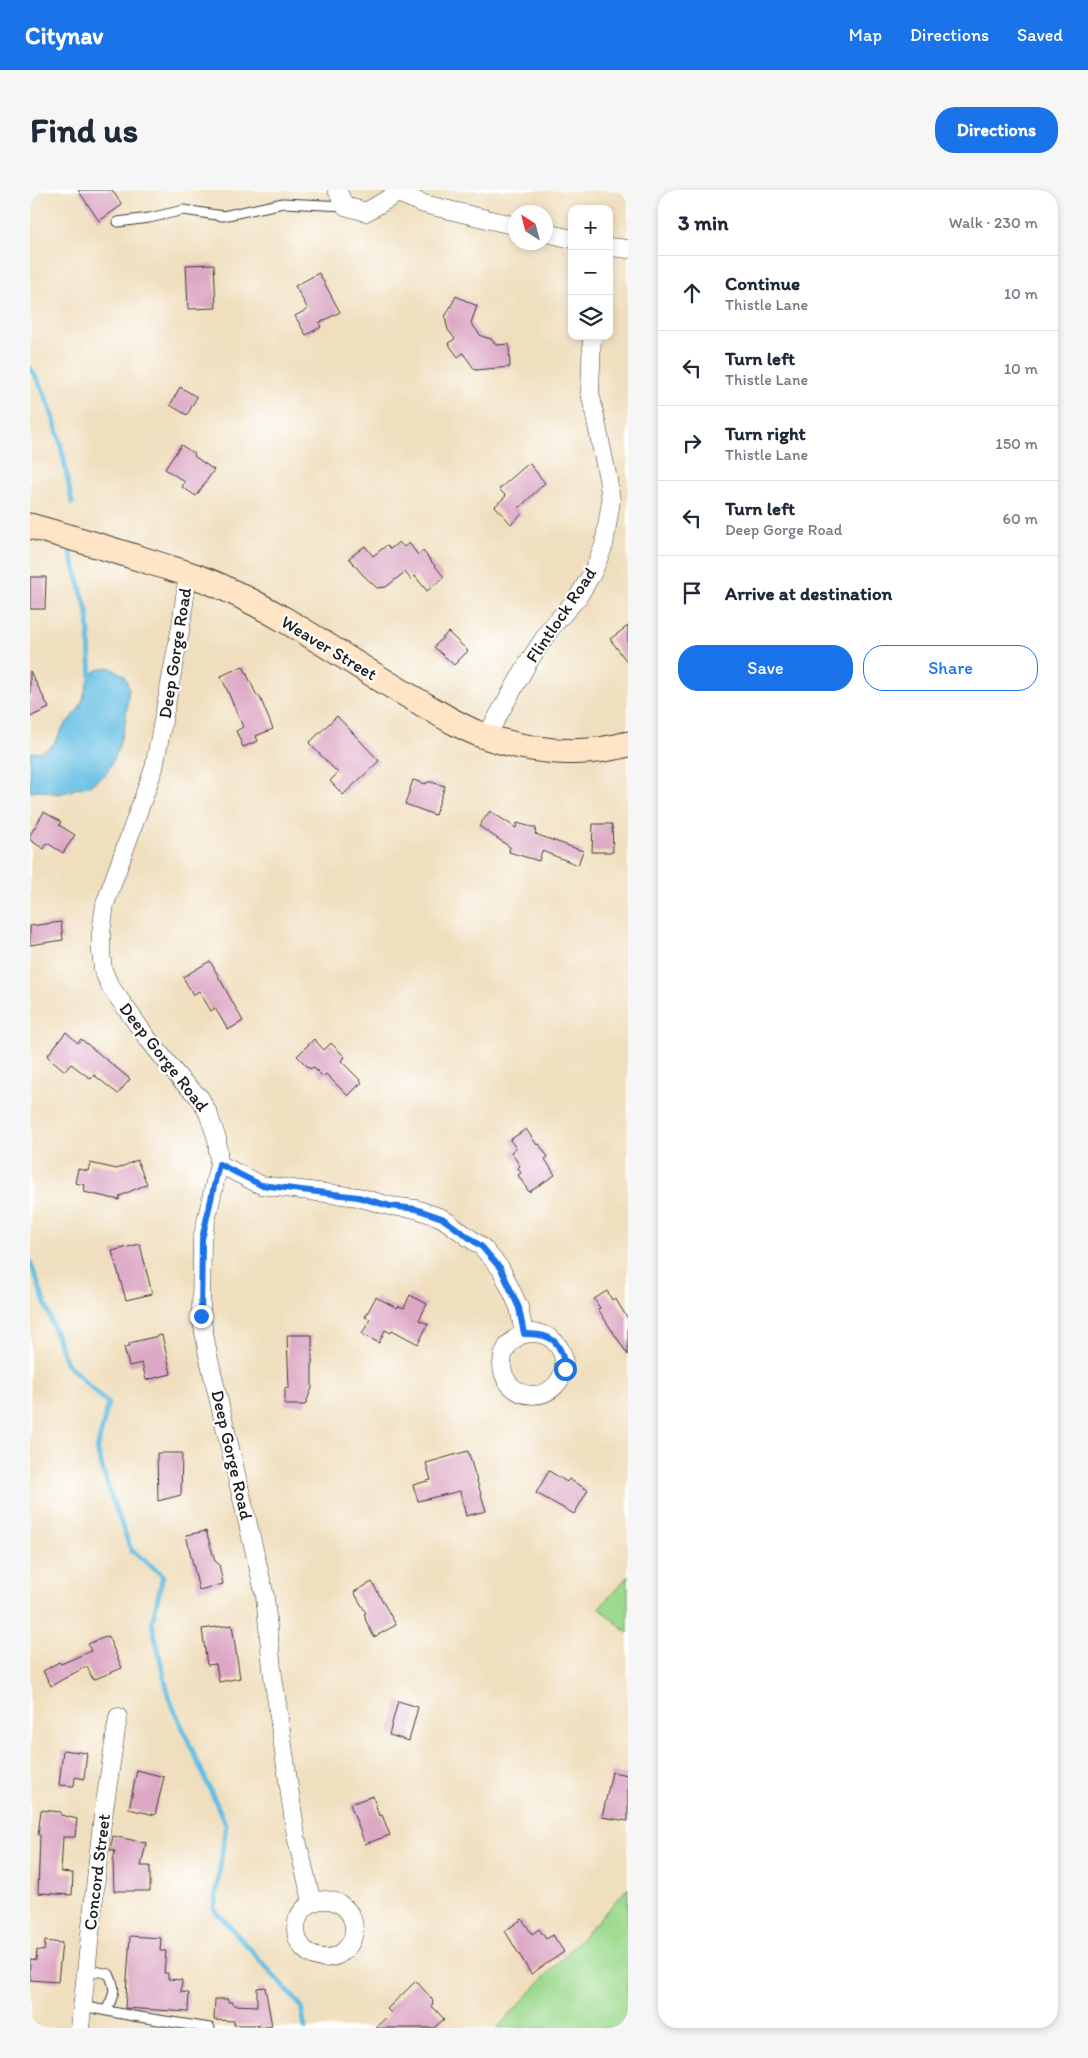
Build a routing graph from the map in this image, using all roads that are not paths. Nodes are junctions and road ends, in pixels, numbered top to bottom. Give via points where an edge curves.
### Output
1 (398, 191) edge
2 (341, 198) edge
3 (118, 222) dead end
4 (508, 224) edge
5 (553, 235) edge
6 (568, 238) edge
7 (613, 247) edge
8 (628, 249) edge
9 (592, 340) edge
10 (30, 526) edge
11 (188, 574) junction
12 (486, 737) junction
13 (628, 744) edge
14 (219, 1164) junction
15 (524, 1334) dead end
16 (118, 1717) dead end
17 (312, 1902) dead end
18 (86, 1969) junction
19 (82, 2006) junction
20 (106, 2011) junction
21 (80, 2028) edge
22 (210, 2028) edge

1 - 2 street via 366,212
1 - 4 street via 424,204
2 - 3 lane via 283,203 223,216 184,210
5 - 6 street
7 - 8 street
9 - 12 street, Flintlock Road via 590,392 610,501 604,545 578,597 550,629 528,662
10 - 11 street, Weaver Street
11 - 12 street, Weaver Street via 244,598 408,696
11 - 14 street, Deep Gorge Road via 154,768 105,904 101,952 103,970 110,986 181,1080 200,1098 217,1139
12 - 13 street, Weaver Street via 558,752 589,751
14 - 15 street via 261,1185 358,1197 442,1218 482,1247 501,1269 519,1308
14 - 17 street, Deep Gorge Road via 202,1239 201,1316 265,1596 296,1836
16 - 18 street, Concord Street via 102,1823
18 - 19 street, Concord Street
18 - 20 lane via 109,1974 114,1984 114,1995
19 - 20 lane
19 - 21 street, Concord Street
20 - 22 lane

